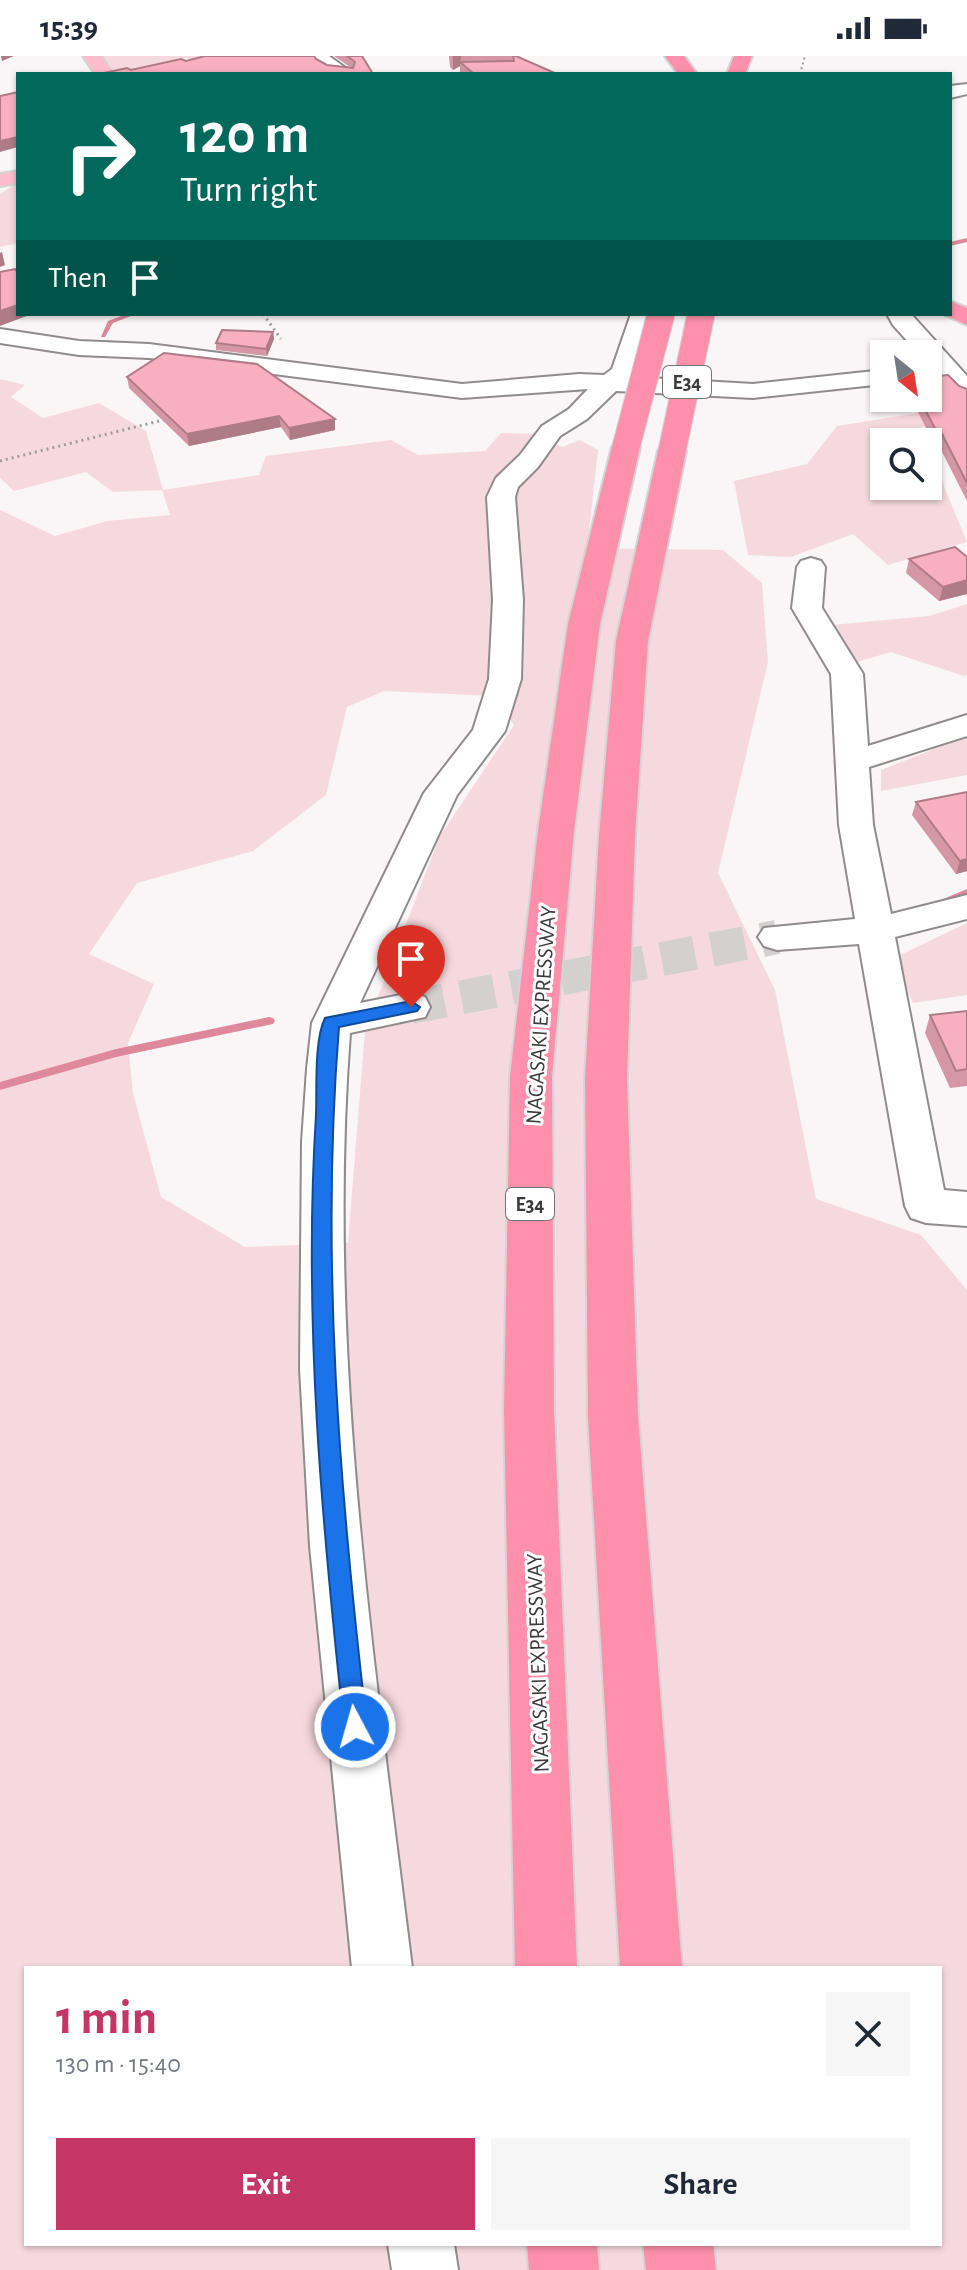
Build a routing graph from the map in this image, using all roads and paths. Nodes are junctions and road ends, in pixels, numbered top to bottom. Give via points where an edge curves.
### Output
1 (320, 56) edge
2 (674, 56) edge
3 (339, 72) edge
4 (686, 72) edge
5 (642, 316) edge
6 (660, 316) edge
7 (701, 316) edge
8 (900, 316) edge
9 (0, 336) edge
10 (870, 378) edge
11 (948, 379) edge
12 (611, 383) junction
13 (174, 416) edge
14 (0, 461) edge
15 (811, 567) dead end
16 (967, 725) edge
17 (855, 761) junction
18 (967, 907) edge
19 (875, 930) junction
20 (777, 937) tunnel mouth
21 (411, 1007) tunnel mouth
22 (331, 1023) junction
23 (967, 1209) edge
24 (382, 1966) edge
25 (546, 1966) edge
26 (651, 1966) edge
27 (421, 2246) edge
28 (562, 2246) edge
29 (678, 2246) edge
30 (425, 2270) edge
31 (564, 2270) edge
32 (681, 2270) edge

1 - 3 street
2 - 4 highway
5 - 12 street via 623,372
6 - 25 highway, NAGASAKI EXPRESSWAY / E34, bridge via 584,624 531,1077 529,1410
7 - 26 highway, E34, bridge via 632,641 606,1079 613,1416
8 - 11 street
9 - 12 street via 462,391
10 - 12 street via 753,391
12 - 22 street via 551,431 506,484 501,497 508,600 505,679 489,731 441,793
13 - 14 path
15 - 17 street via 807,608 847,674
16 - 17 street
17 - 19 street via 856,825
18 - 19 street
19 - 20 street
19 - 23 street via 926,1206
21 - 22 street
22 - 24 street via 323,1142 323,1369 335,1546
27 - 30 street
28 - 31 highway
29 - 32 highway

